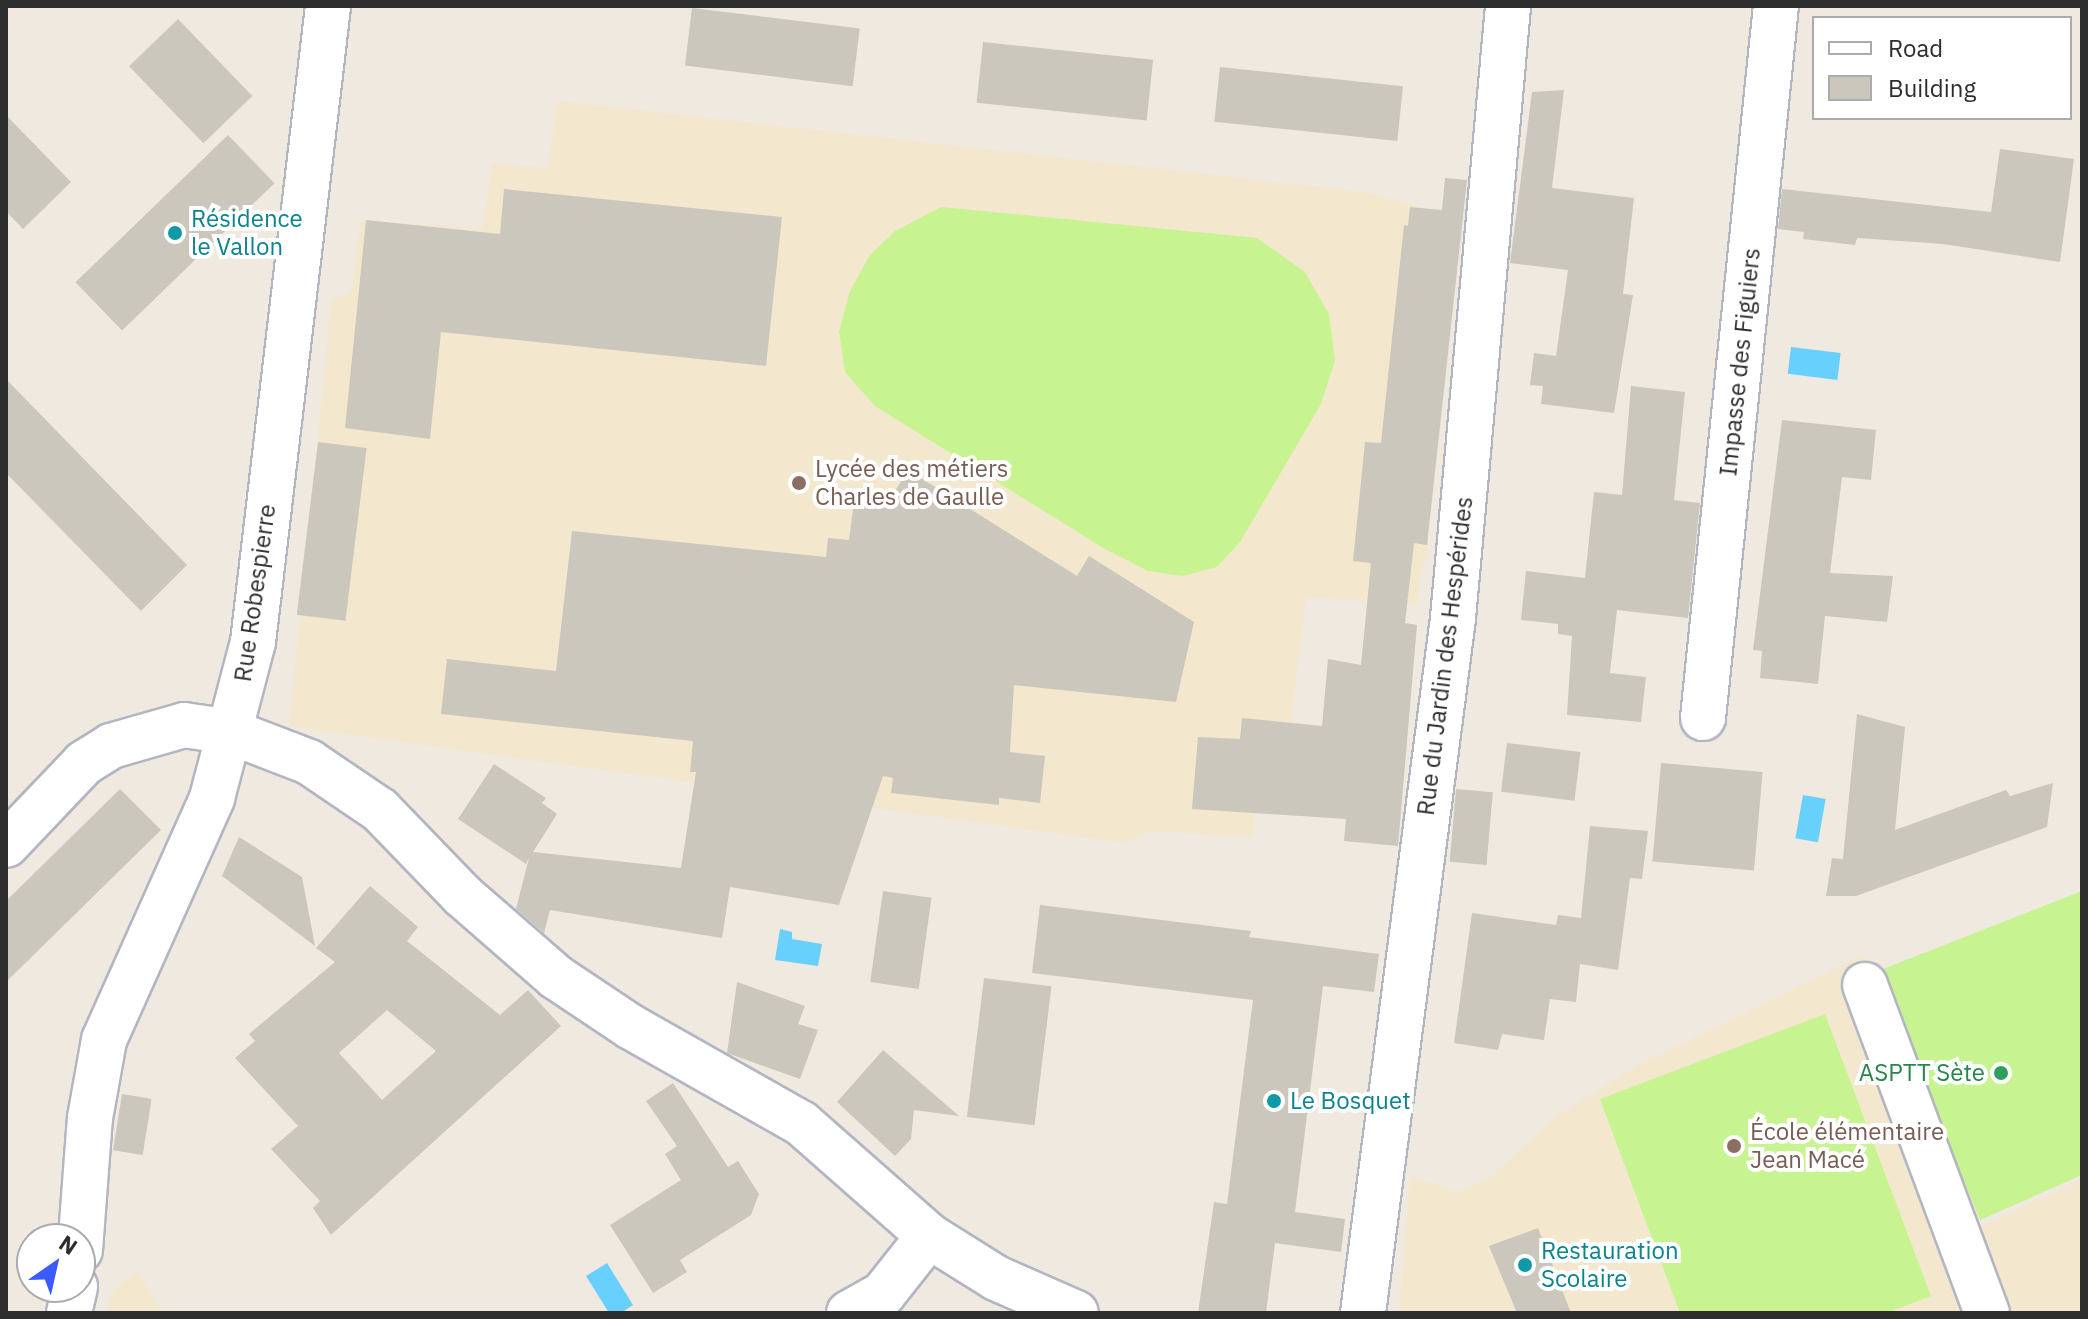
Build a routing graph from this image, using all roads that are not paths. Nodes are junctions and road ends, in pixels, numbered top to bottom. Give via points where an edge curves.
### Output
1 (328, 6) edge
2 (1508, 6) edge
3 (1776, 6) edge
4 (1703, 718) dead end
5 (231, 732) junction
6 (6, 845) edge
7 (1865, 985) dead end
8 (82, 1223) edge
9 (929, 1236) junction
10 (1360, 1310) edge
11 (849, 1313) edge
12 (1076, 1313) edge
13 (1987, 1313) edge

1 - 5 street, Rue Robespierre via 253,642
2 - 10 street, Rue du Jardin des Hespérides via 1453,618
3 - 4 street, Impasse des Figuiers
5 - 6 street via 184,725 111,746 84,763
5 - 8 street, Rue Robespierre via 203,822 104,1040 90,1118
5 - 9 street via 309,762 351,788 556,977 631,1027 801,1123
7 - 13 street
9 - 11 street via 883,1294
9 - 12 street via 996,1278

